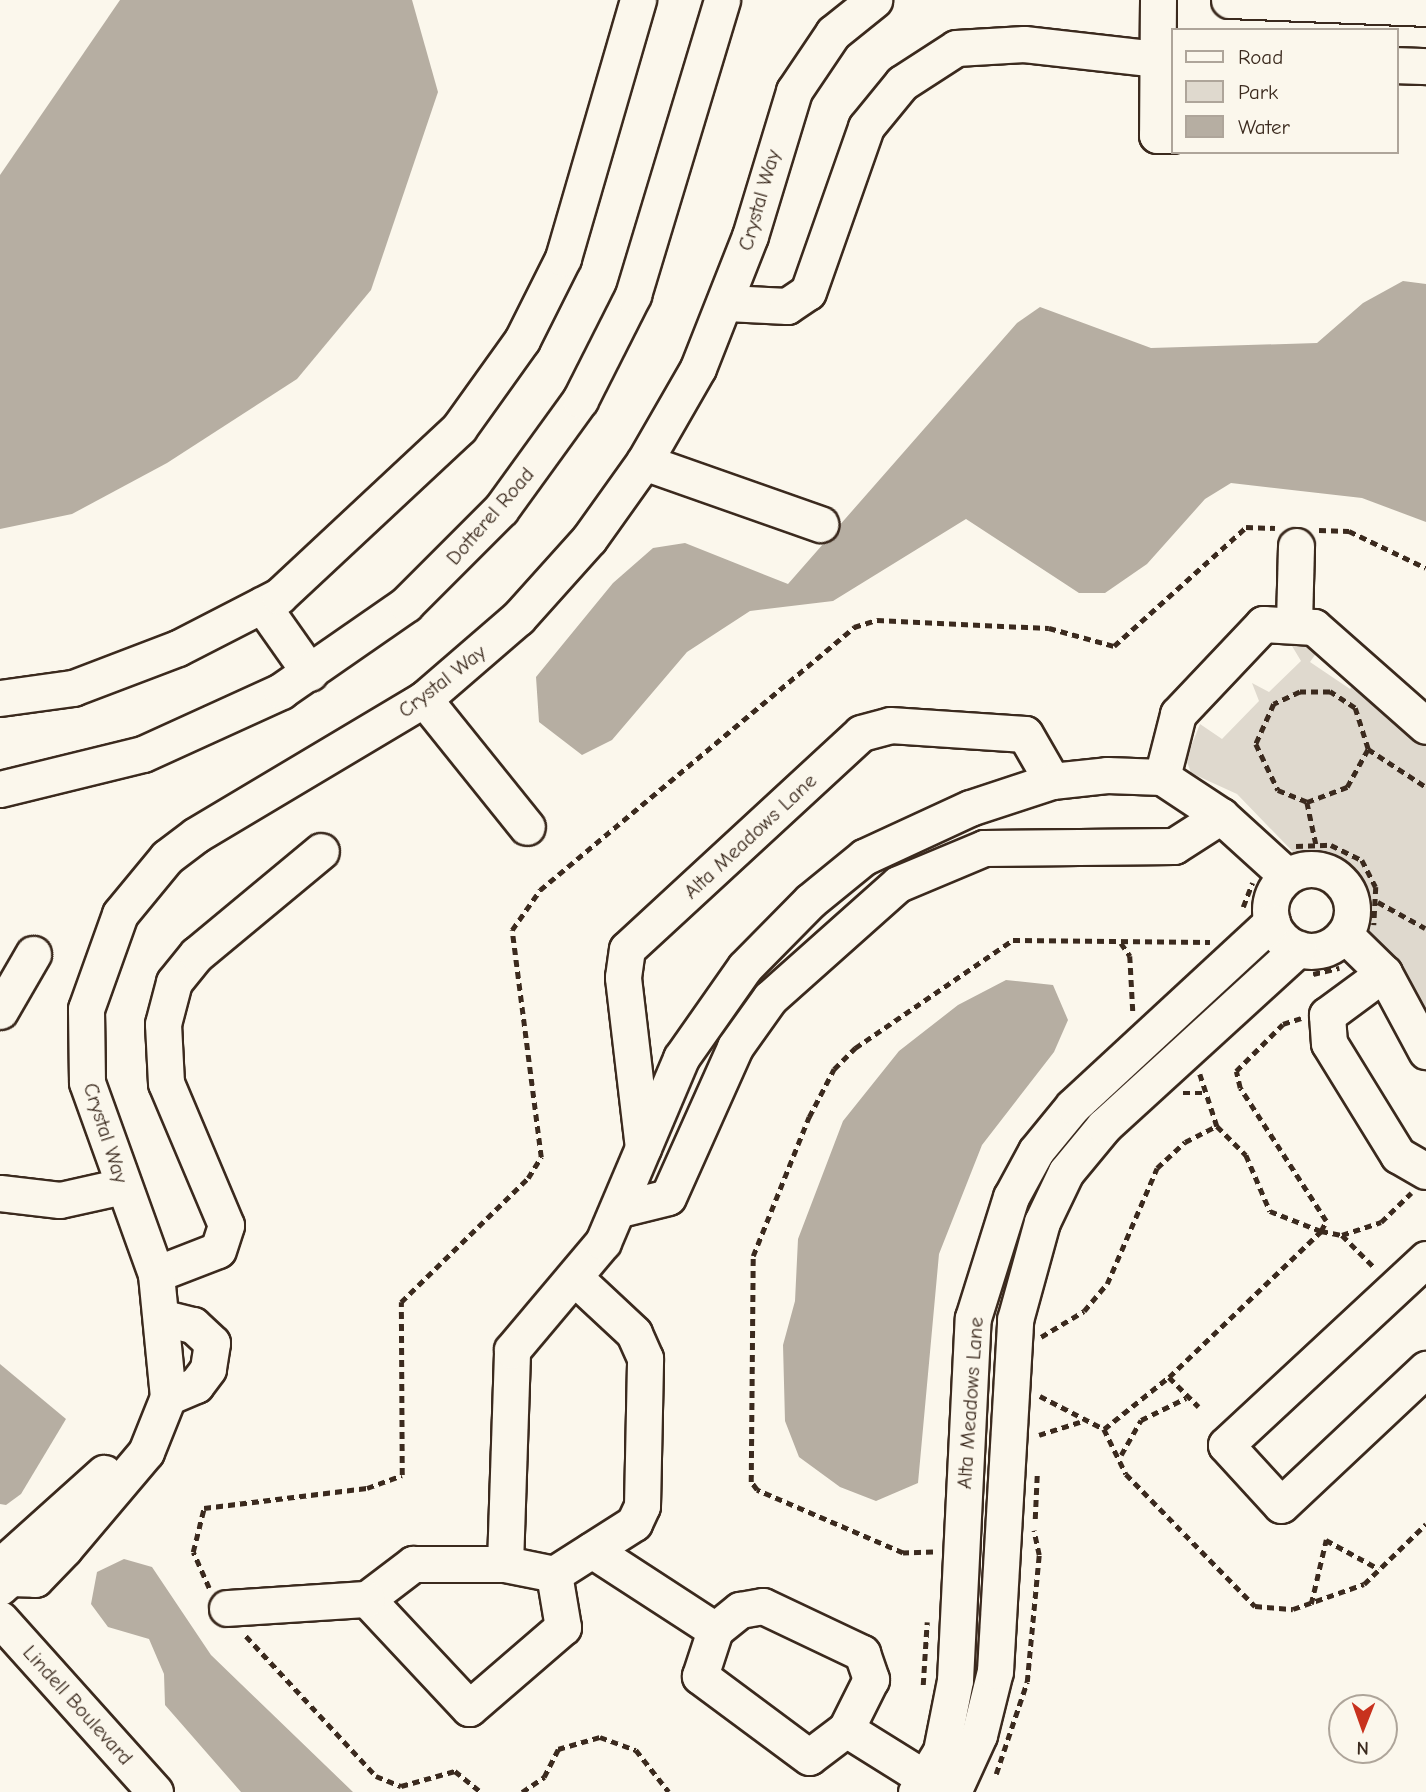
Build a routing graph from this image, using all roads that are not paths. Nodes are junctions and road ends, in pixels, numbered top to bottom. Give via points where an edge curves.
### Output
1 (638, 0) edge
2 (722, 0) edge
3 (874, 0) edge
4 (1158, 0) edge
5 (1229, 0) edge
6 (1426, 8) edge
7 (1278, 17) edge
8 (1158, 58) junction
9 (1398, 65) edge
10 (1426, 66) edge
11 (1170, 135) edge
12 (727, 303) junction
13 (644, 462) junction
14 (820, 524) dead end
15 (1296, 546) dead end
16 (262, 605) junction
17 (1294, 623) junction
18 (310, 673) junction
19 (0, 698) edge
20 (424, 699) junction
21 (1426, 726) edge
22 (1161, 777) junction
23 (1052, 781) junction
24 (0, 789) edge
25 (1221, 816) junction
26 (527, 827) dead end
27 (321, 851) dead end
28 (1278, 867) junction
29 (1257, 917) junction
30 (1363, 952) junction
31 (33, 954) dead end
32 (1299, 966) junction
33 (0, 1011) edge
34 (1426, 1051) edge
35 (643, 1152) junction
36 (1422, 1177) edge
37 (123, 1186) junction
38 (0, 1193) edge
39 (620, 1209) junction
40 (1426, 1259) edge
41 (156, 1274) junction
42 (576, 1279) junction
43 (164, 1318) junction
44 (1426, 1369) edge
45 (168, 1397) junction
46 (592, 1550) junction
47 (505, 1564) junction
48 (554, 1574) junction
49 (5, 1582) edge
50 (959, 1584) junction
51 (1000, 1588) junction
52 (367, 1599) junction
53 (226, 1613) road end
54 (0, 1619) edge
55 (715, 1630) junction
56 (846, 1729) junction
57 (935, 1789) edge
58 (155, 1792) edge

1 - 16 street via 563,258 522,340 459,428 386,502
2 - 18 street, Dotterel Road via 657,232 633,295 580,400 501,509 455,559 405,604
3 - 12 street, Crystal Way via 833,33 794,91
4 - 8 street
5 - 7 street
6 - 7 street
8 - 11 street via 1157,135
8 - 12 street via 1024,44 956,48 902,83 866,127 808,292 788,306
9 - 10 street
12 - 13 street, Crystal Way
13 - 14 street
13 - 20 street, Crystal Way via 554,580
15 - 17 street
16 - 18 street
16 - 19 street via 178,648 73,688
17 - 21 street via 1314,627
17 - 22 street via 1263,624 1178,714
18 - 24 street, Dotterel Road via 221,722 143,754
20 - 26 street
20 - 37 street, Crystal Way via 196,835 158,866 120,914 92,981 84,1045 91,1100
22 - 23 street, Alta Meadows Lane
22 - 25 street
23 - 35 street, Alta Meadows Lane via 970,808 864,857 810,901 745,967 681,1058
23 - 35 street, Alta Meadows Lane via 1025,734 890,725 861,733 627,949 623,977
25 - 28 street
25 - 39 street via 1174,846 984,848 898,884 770,998 735,1046 668,1197
27 - 41 street via 197,954 174,982 163,1024 166,1083 174,1115 225,1208 226,1225 218,1250
28 - 29 street via 1272,896
28 - 30 street via 1312,868 1336,876 1351,897
29 - 32 street
29 - 50 street, Alta Meadows Lane via 1073,1106 1036,1151 1011,1197 973,1318
30 - 32 street via 1324,949
30 - 34 street
30 - 36 street via 1327,1015 1329,1043 1398,1155
31 - 33 street
32 - 51 street, Alta Meadows Lane via 1104,1126 1066,1172 1026,1263 1015,1320 1007,1483 1021,1545 1020,1568
35 - 39 street, Alta Meadows Lane
37 - 38 street via 60,1200
37 - 41 street, Crystal Way
39 - 42 street, Alta Meadows Lane
40 - 44 street via 1226,1445 1281,1504
41 - 43 street, Crystal Way
42 - 46 street via 634,1334 645,1358 642,1506 634,1523
42 - 47 street, Alta Meadows Lane via 527,1324 512,1350
43 - 45 street, Crystal Way
43 - 45 street via 192,1325 212,1342 208,1369 196,1385
43 - 49 street, Crystal Way via 124,1443 102,1477 8,1559
45 - 49 street, Crystal Way via 146,1452 64,1549 35,1579
46 - 48 street
46 - 55 street
47 - 48 street
47 - 52 street via 413,1564
48 - 52 street via 562,1627 469,1708
50 - 51 street
50 - 57 street, Alta Meadows Lane via 955,1680
51 - 57 street via 995,1671 979,1735
52 - 53 street
54 - 58 street, Lindell Boulevard
55 - 56 street via 699,1676 809,1757
55 - 56 street via 740,1610 763,1606 862,1653 871,1679
56 - 57 street

